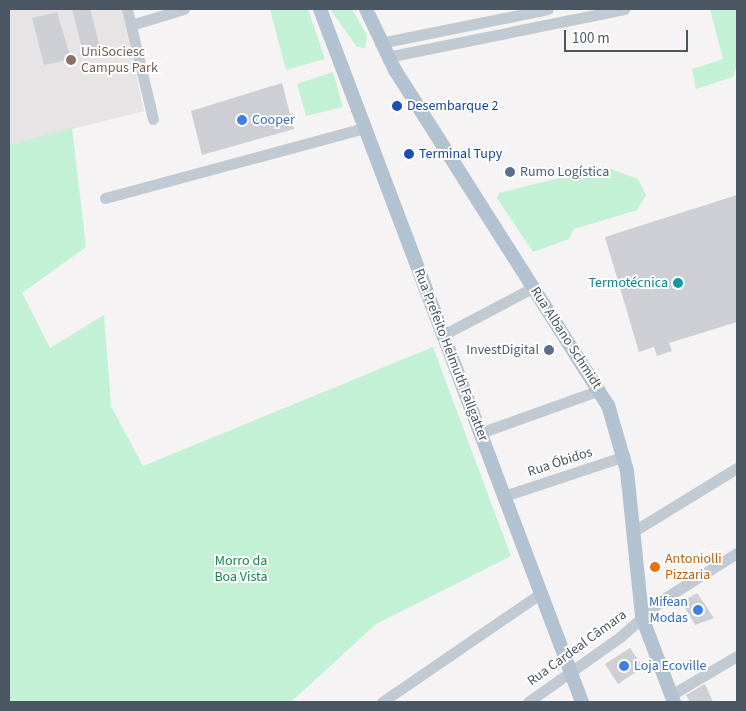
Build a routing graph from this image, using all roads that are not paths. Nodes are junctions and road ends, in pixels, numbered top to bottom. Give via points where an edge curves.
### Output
1 (127, 9) edge
2 (184, 9) edge
3 (320, 9) edge
4 (366, 9) edge
5 (548, 9) edge
6 (624, 9) edge
7 (603, 11) edge
8 (130, 25) junction
9 (380, 43) junction
10 (387, 57) junction
11 (153, 119) dead end
12 (365, 128) junction
13 (105, 198) dead end
14 (534, 287) junction
15 (443, 335) junction
16 (600, 390) junction
17 (480, 433) junction
18 (625, 456) junction
19 (737, 468) edge
20 (504, 496) junction
21 (634, 531) junction
22 (737, 553) edge
23 (540, 593) junction
24 (642, 617) junction
25 (737, 656) edge
26 (571, 672) junction
27 (672, 699) edge
28 (382, 702) edge
29 (528, 702) edge
30 (582, 702) edge

1 - 8 street
2 - 8 street
3 - 12 main road, Rua Prefeito Helmuth Fallgatter
4 - 9 main road, Rua Albano Schmidt
5 - 9 street
6 - 7 street
7 - 10 street
8 - 11 street
9 - 10 main road, Rua Albano Schmidt
10 - 14 main road, Rua Albano Schmidt
12 - 13 street
12 - 15 main road, Rua Prefeito Helmuth Fallgatter
14 - 15 street
14 - 16 main road, Rua Albano Schmidt
15 - 17 main road, Rua Prefeito Helmuth Fallgatter
16 - 17 street
16 - 18 main road, Rua Albano Schmidt
17 - 20 main road, Rua Prefeito Helmuth Fallgatter
18 - 20 street, Rua Óbidos
18 - 21 main road, Rua Albano Schmidt
19 - 21 street
20 - 23 main road, Rua Prefeito Helmuth Fallgatter
21 - 24 main road, Rua Albano Schmidt
22 - 24 street, Rua Cardeal Câmara via 662,600
23 - 26 main road, Rua Prefeito Helmuth Fallgatter
23 - 28 street
24 - 26 street, Rua Cardeal Câmara
24 - 27 main road, Rua Albano Schmidt
25 - 27 street
26 - 29 street, Rua Cardeal Câmara
26 - 30 main road, Rua Prefeito Helmuth Fallgatter

